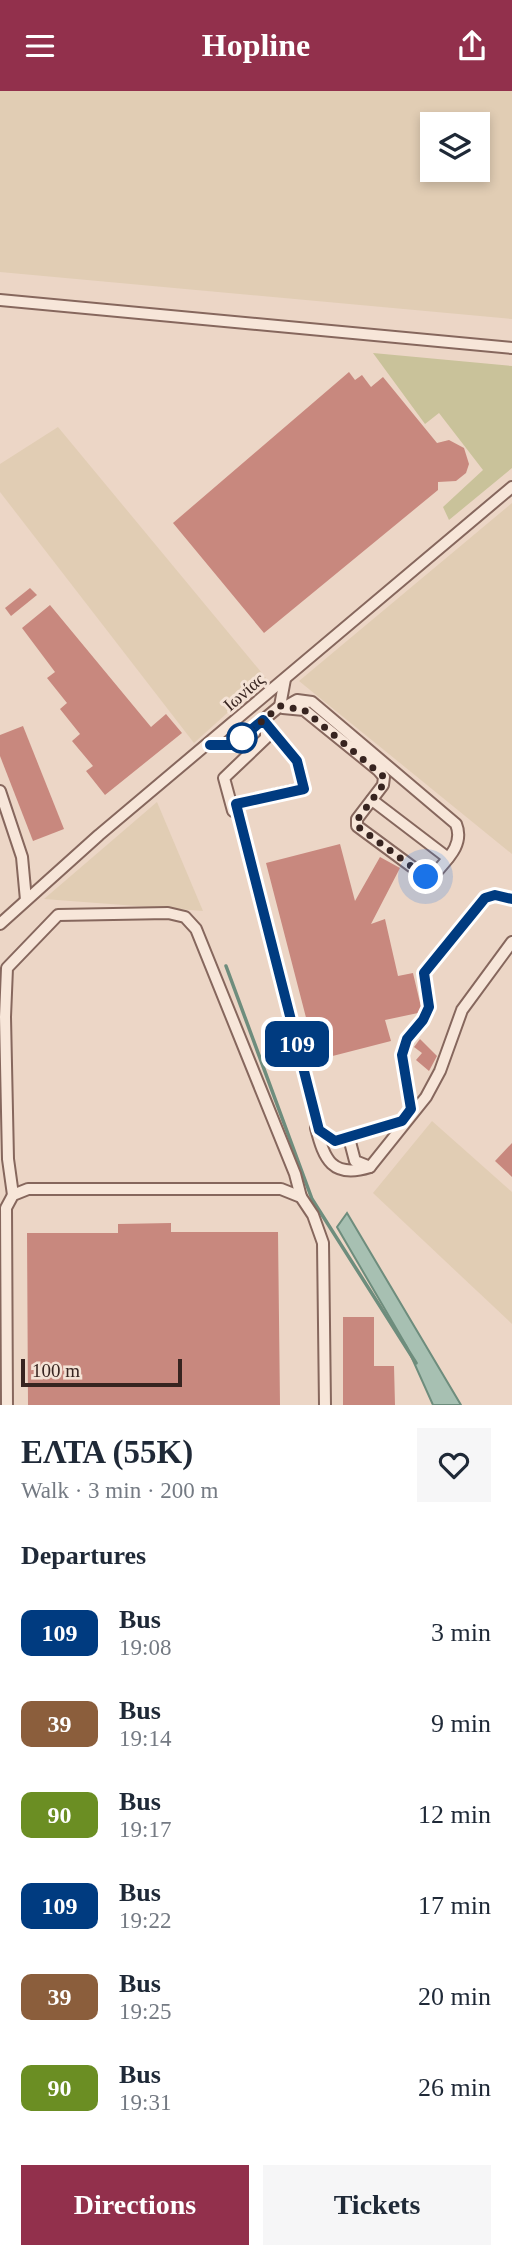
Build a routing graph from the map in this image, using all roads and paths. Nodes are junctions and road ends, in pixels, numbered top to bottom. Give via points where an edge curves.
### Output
1 (0, 300) edge
2 (512, 348) edge
3 (512, 487) edge
4 (285, 679) junction
5 (282, 707) junction
6 (264, 722) junction
7 (210, 745) junction
8 (0, 791) edge
9 (372, 800) junction
10 (447, 858) junction
11 (512, 899) edge
12 (26, 900) junction
13 (0, 923) edge
14 (512, 942) edge
15 (349, 1138) junction
16 (370, 1167) junction
17 (13, 1195) junction
18 (301, 1197) junction
19 (7, 1405) edge
20 (325, 1405) edge

1 - 2 street
3 - 4 street, Ιωνίας
4 - 5 street
4 - 7 street, Ιωνίας
5 - 6 street
5 - 9 street via 304,710 379,770 383,785
5 - 10 street via 297,700 312,702 456,824 460,834
6 - 7 street via 233,745
6 - 15 street via 297,761 304,789 236,804 319,1130 335,1141
6 - 16 street via 266,738 224,778 324,1158 348,1170
7 - 12 street, Ιωνίας
8 - 12 street via 22,857
9 - 10 street
9 - 10 street via 357,826 426,877 432,877
11 - 15 street via 485,898 424,973 429,1007 402,1055 411,1109 402,1121
12 - 13 street, Ιωνίας
14 - 16 street via 462,1010 426,1097
15 - 16 street via 355,1161
17 - 18 street via 28,1189 281,1189
17 - 18 street via 8,1159 7,968 58,915 155,913 184,917 196,929
17 - 19 street via 6,1217
18 - 20 street via 323,1243

